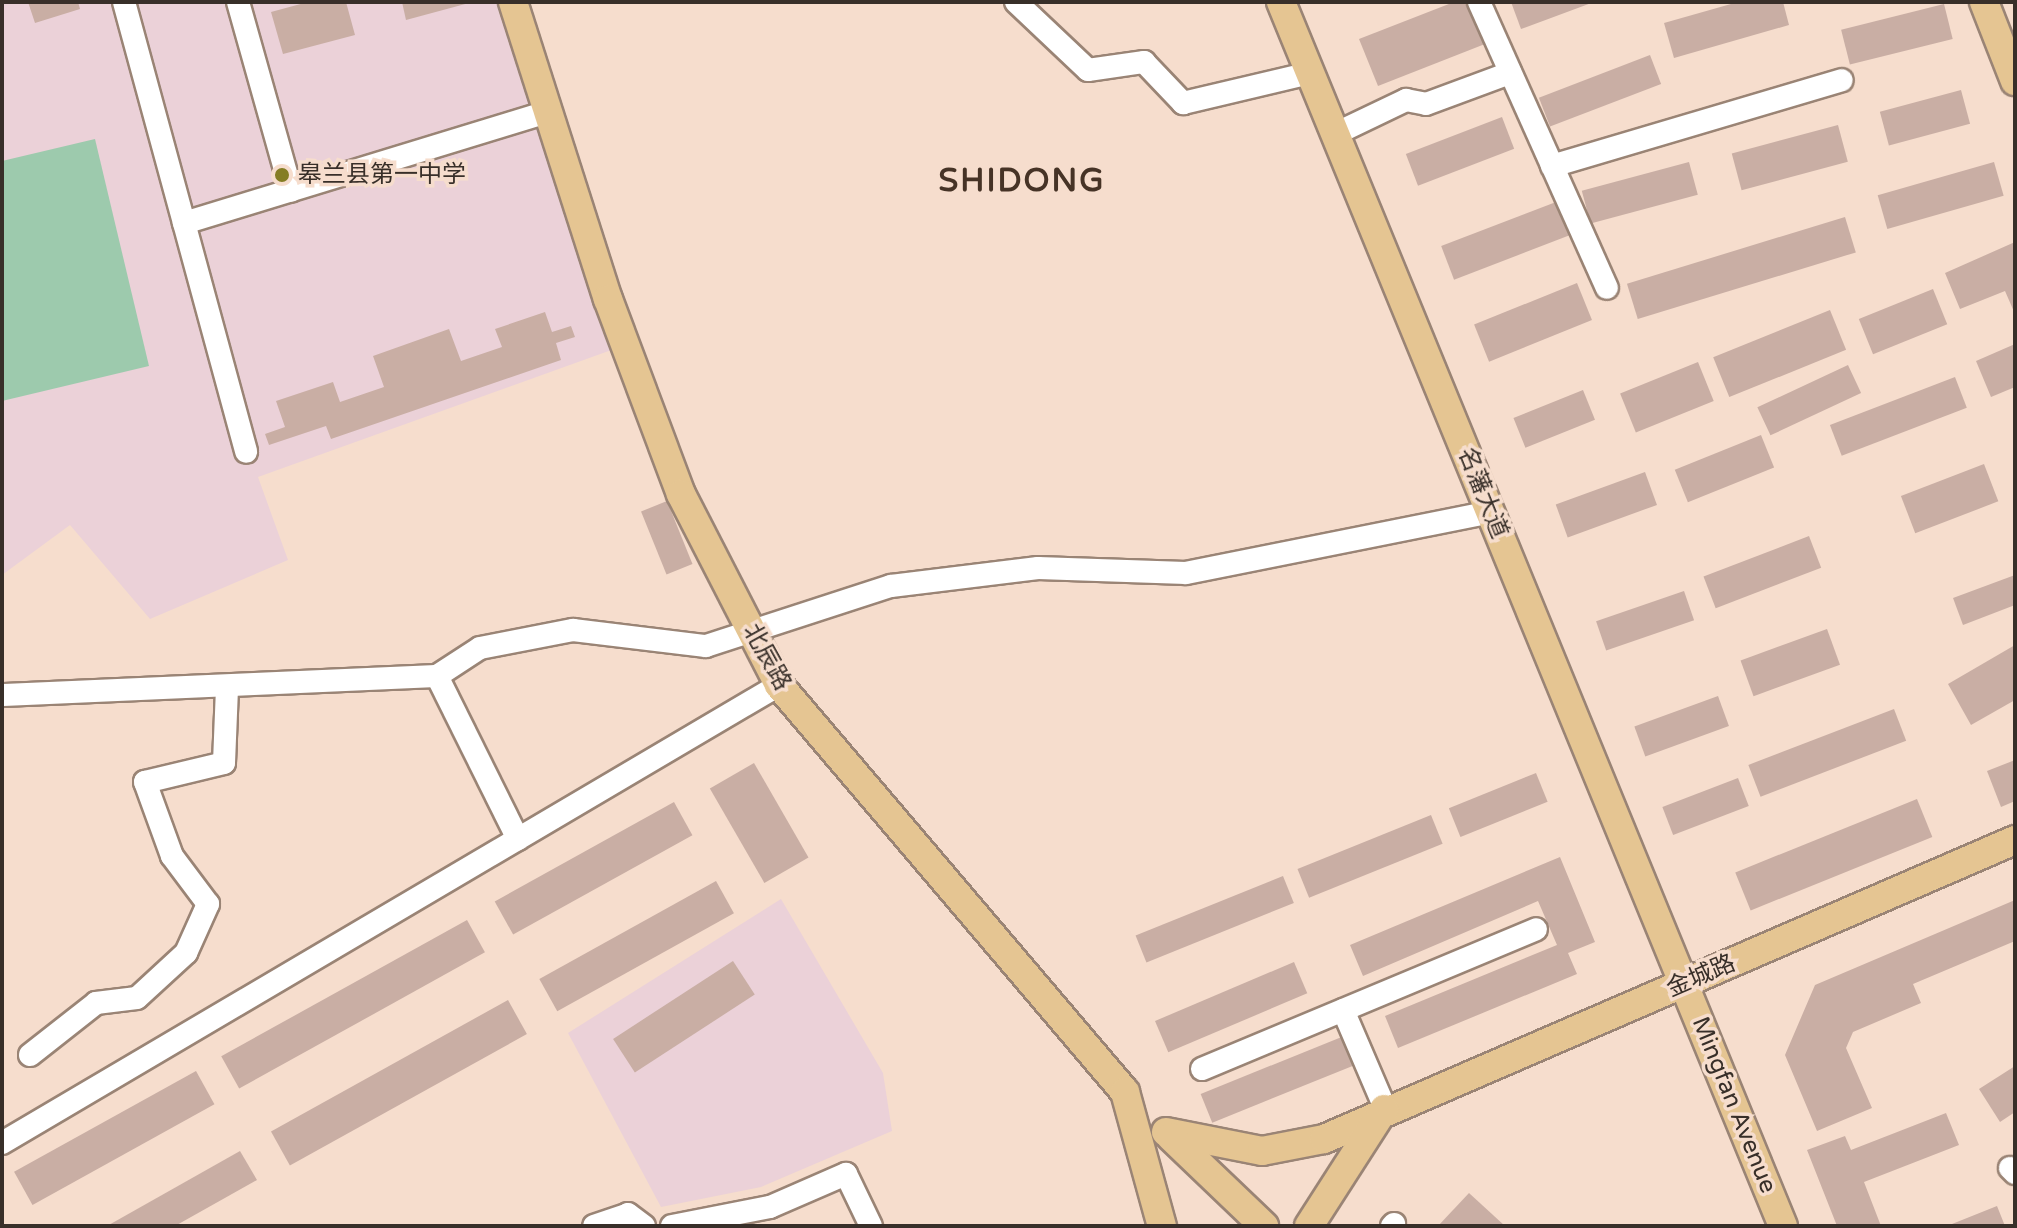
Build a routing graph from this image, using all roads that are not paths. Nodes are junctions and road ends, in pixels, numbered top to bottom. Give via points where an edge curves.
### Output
1 (124, 2) edge
2 (238, 2) edge
3 (513, 2) edge
4 (1016, 2) edge
5 (1281, 2) edge
6 (1479, 2) edge
7 (1984, 2) edge
8 (1310, 73) junction
9 (1510, 73) junction
10 (1842, 80) dead end
11 (2015, 81) edge
12 (547, 112) junction
13 (1335, 134) junction
14 (1552, 166) junction
15 (291, 191) junction
16 (184, 223) junction
17 (1607, 288) dead end
18 (246, 452) dead end
19 (1491, 512) junction
20 (753, 634) junction
21 (437, 676) junction
22 (779, 685) junction
23 (227, 687) junction
24 (2, 695) edge
25 (518, 839) junction
26 (2015, 840) edge
27 (1536, 929) dead end
28 (1685, 983) junction
29 (1343, 1010) junction
30 (30, 1055) dead end
31 (1202, 1069) dead end
32 (1125, 1092) junction
33 (1385, 1108) junction
34 (1166, 1132) junction
35 (2, 1143) edge
36 (774, 1217) edge
37 (594, 1226) edge
38 (644, 1226) edge
39 (672, 1226) edge
40 (871, 1226) edge
41 (1162, 1226) edge
42 (1264, 1226) edge
43 (1309, 1226) edge
44 (1783, 1226) edge

1 - 16 street
2 - 15 street
3 - 12 main road, 北辰路
4 - 8 street via 1088,70 1144,62 1183,103
5 - 8 main road, 名藩大道
6 - 9 street
7 - 11 main road
8 - 13 main road, 名藩大道
9 - 13 street via 1426,104 1406,100
9 - 14 street
10 - 14 street
12 - 15 street
12 - 20 main road, 北辰路 via 681,494
13 - 19 main road, 名藩大道
14 - 17 street
15 - 16 street
16 - 18 street
19 - 20 street via 1186,573 1038,568 891,586
19 - 28 main road, 名藩大道
20 - 21 street via 706,646 573,630 480,648
20 - 22 main road, 北辰路
21 - 23 street
21 - 25 street
22 - 25 street
22 - 32 main road, 北辰路
23 - 24 street
23 - 30 street via 224,763 145,782 172,856 208,904 186,953 137,998 96,1003
25 - 35 street
26 - 28 main road, 金城路
27 - 29 street
28 - 33 main road, 金城路
28 - 44 main road, Mingfan Avenue
29 - 31 street
29 - 33 street
32 - 34 main road
32 - 41 main road, 北辰路
33 - 34 main road, 金城路 via 1324,1139 1262,1151
33 - 43 main road
34 - 42 main road
36 - 39 street
36 - 40 street via 846,1174
37 - 38 street via 628,1214

